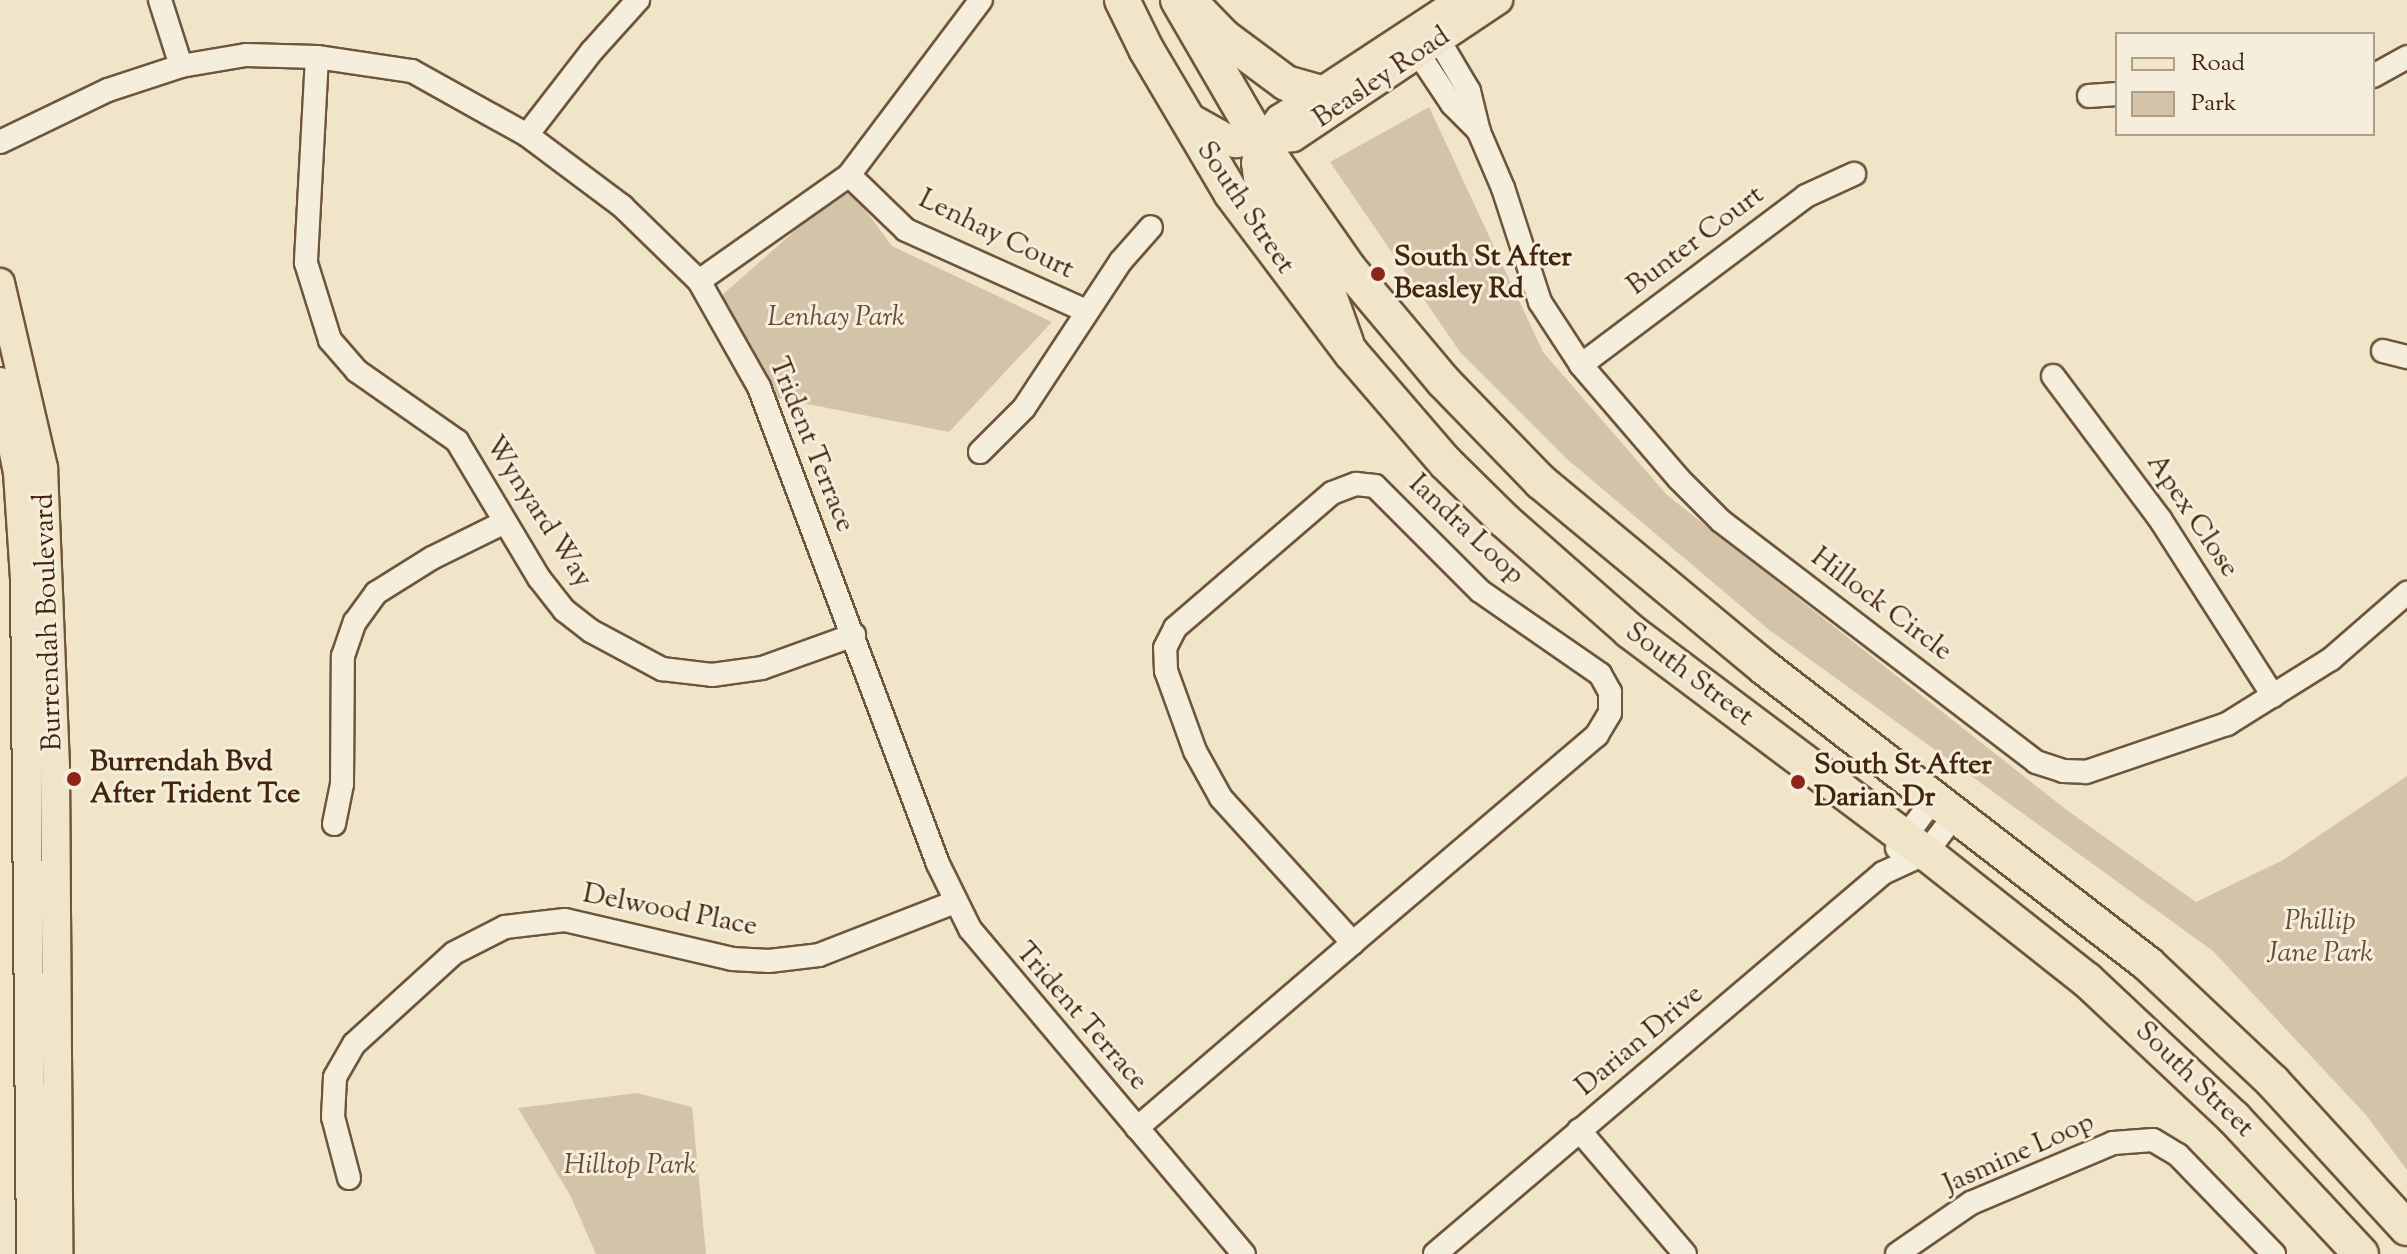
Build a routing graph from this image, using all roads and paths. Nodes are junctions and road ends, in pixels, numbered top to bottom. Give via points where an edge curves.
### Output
1 (160, 0) edge
2 (638, 0) edge
3 (981, 0) edge
4 (1122, 0) edge
5 (1178, 0) edge
6 (1189, 0) edge
7 (1461, 0) edge
8 (1498, 0) edge
9 (1423, 38) junction
10 (317, 57) junction
11 (2407, 57) edge
12 (181, 66) junction
13 (2375, 75) edge
14 (1320, 93) junction
15 (2115, 94) edge
16 (2089, 96) dead end
17 (1183, 114) junction
18 (527, 135) junction
19 (0, 142) edge
20 (1261, 143) junction
21 (1854, 174) dead end
22 (849, 175) junction
23 (1151, 227) dead end
24 (699, 281) junction
25 (0, 283) edge
26 (1086, 311) junction
27 (2383, 351) dead end
28 (1352, 354) junction
29 (2407, 357) edge
30 (1581, 365) junction
31 (2053, 376) dead end
32 (0, 382) edge
33 (980, 452) dead end
34 (505, 522) junction
35 (2407, 593) edge
36 (854, 635) junction
37 (2273, 696) junction
38 (1944, 808) junction
39 (334, 824) dead end
40 (1915, 845) junction
41 (955, 902) junction
42 (1353, 943) junction
43 (1137, 1128) junction
44 (1579, 1130) junction
45 (349, 1178) dead end
46 (2407, 1228) edge
47 (31, 1254) edge
48 (58, 1254) edge
49 (1244, 1254) edge
50 (1435, 1254) edge
51 (1685, 1254) edge
52 (1897, 1254) edge
53 (2274, 1254) edge
54 (2361, 1254) edge

1 - 12 street
2 - 18 street
3 - 22 street
4 - 17 highway, South Street
5 - 20 highway, South Street
6 - 14 highway via 1262,66 1286,83
7 - 9 main road, Beasley Road
8 - 9 main road, Beasley Road
9 - 14 main road, Beasley Road
9 - 20 main road, Beasley Road via 1293,137
9 - 30 street, Hillock Circle via 1469,91 1540,302
10 - 12 street, Trident Terrace via 246,55
10 - 18 street, Trident Terrace via 412,71
10 - 34 street, Wynyard Way via 306,263 330,340 357,371 457,441
11 - 13 street
12 - 19 street, Trident Terrace via 108,90
14 - 20 main road, Beasley Road via 1280,119
15 - 16 street
17 - 20 main road, Beasley Road via 1235,143
17 - 28 highway, South Street via 1271,250
18 - 24 street, Trident Terrace via 622,206
20 - 28 main road via 1256,163 1259,186 1329,286
20 - 38 highway, South Street via 1350,270 1444,382 1541,482 1628,558
21 - 30 street, Bunter Court via 1806,196
22 - 24 street
22 - 26 street, Lenhay Court via 906,230
23 - 26 street, Lenhay Court
24 - 36 street, Trident Terrace via 759,387
25 - 48 main road, Burrendah Boulevard via 43,468 55,766
26 - 33 street, Lenhay Court via 1024,408
27 - 29 street
28 - 40 highway, South Street via 1445,462 1568,579
30 - 37 street, Hillock Circle via 1721,521 2036,762 2086,772 2227,724
31 - 37 street, Apex Close via 2160,519
32 - 47 main road, Burrendah Boulevard via 18,473 25,579
34 - 36 street, Wynyard Way via 564,610 591,631 662,669 712,675 762,668
34 - 39 street via 376,593 355,622 343,656 342,784
35 - 37 street, Hillock Circle via 2331,659
36 - 41 street, Trident Terrace
38 - 40 street, Darian Drive
38 - 46 highway, South Street via 2149,965 2273,1082
40 - 44 street, Darian Drive
40 - 54 highway, South Street via 2087,980 2162,1047
41 - 43 street, Trident Terrace via 989,955
41 - 45 street, Delwood Place via 819,955 769,961 732,959 565,920 505,927 454,953 354,1044 335,1077 333,1117
42 - 42 street, Iandra Loop via 1597,735 1610,713 1610,692 1600,674 1480,591 1375,486 1356,484 1332,493 1284,534 1175,628 1165,648 1166,671 1195,751 1221,798
42 - 43 street, Iandra Loop
43 - 49 street, Trident Terrace
44 - 50 street, Darian Drive
44 - 51 street
52 - 53 street, Jasmine Loop via 1971,1203 2113,1143 2153,1140 2178,1155

